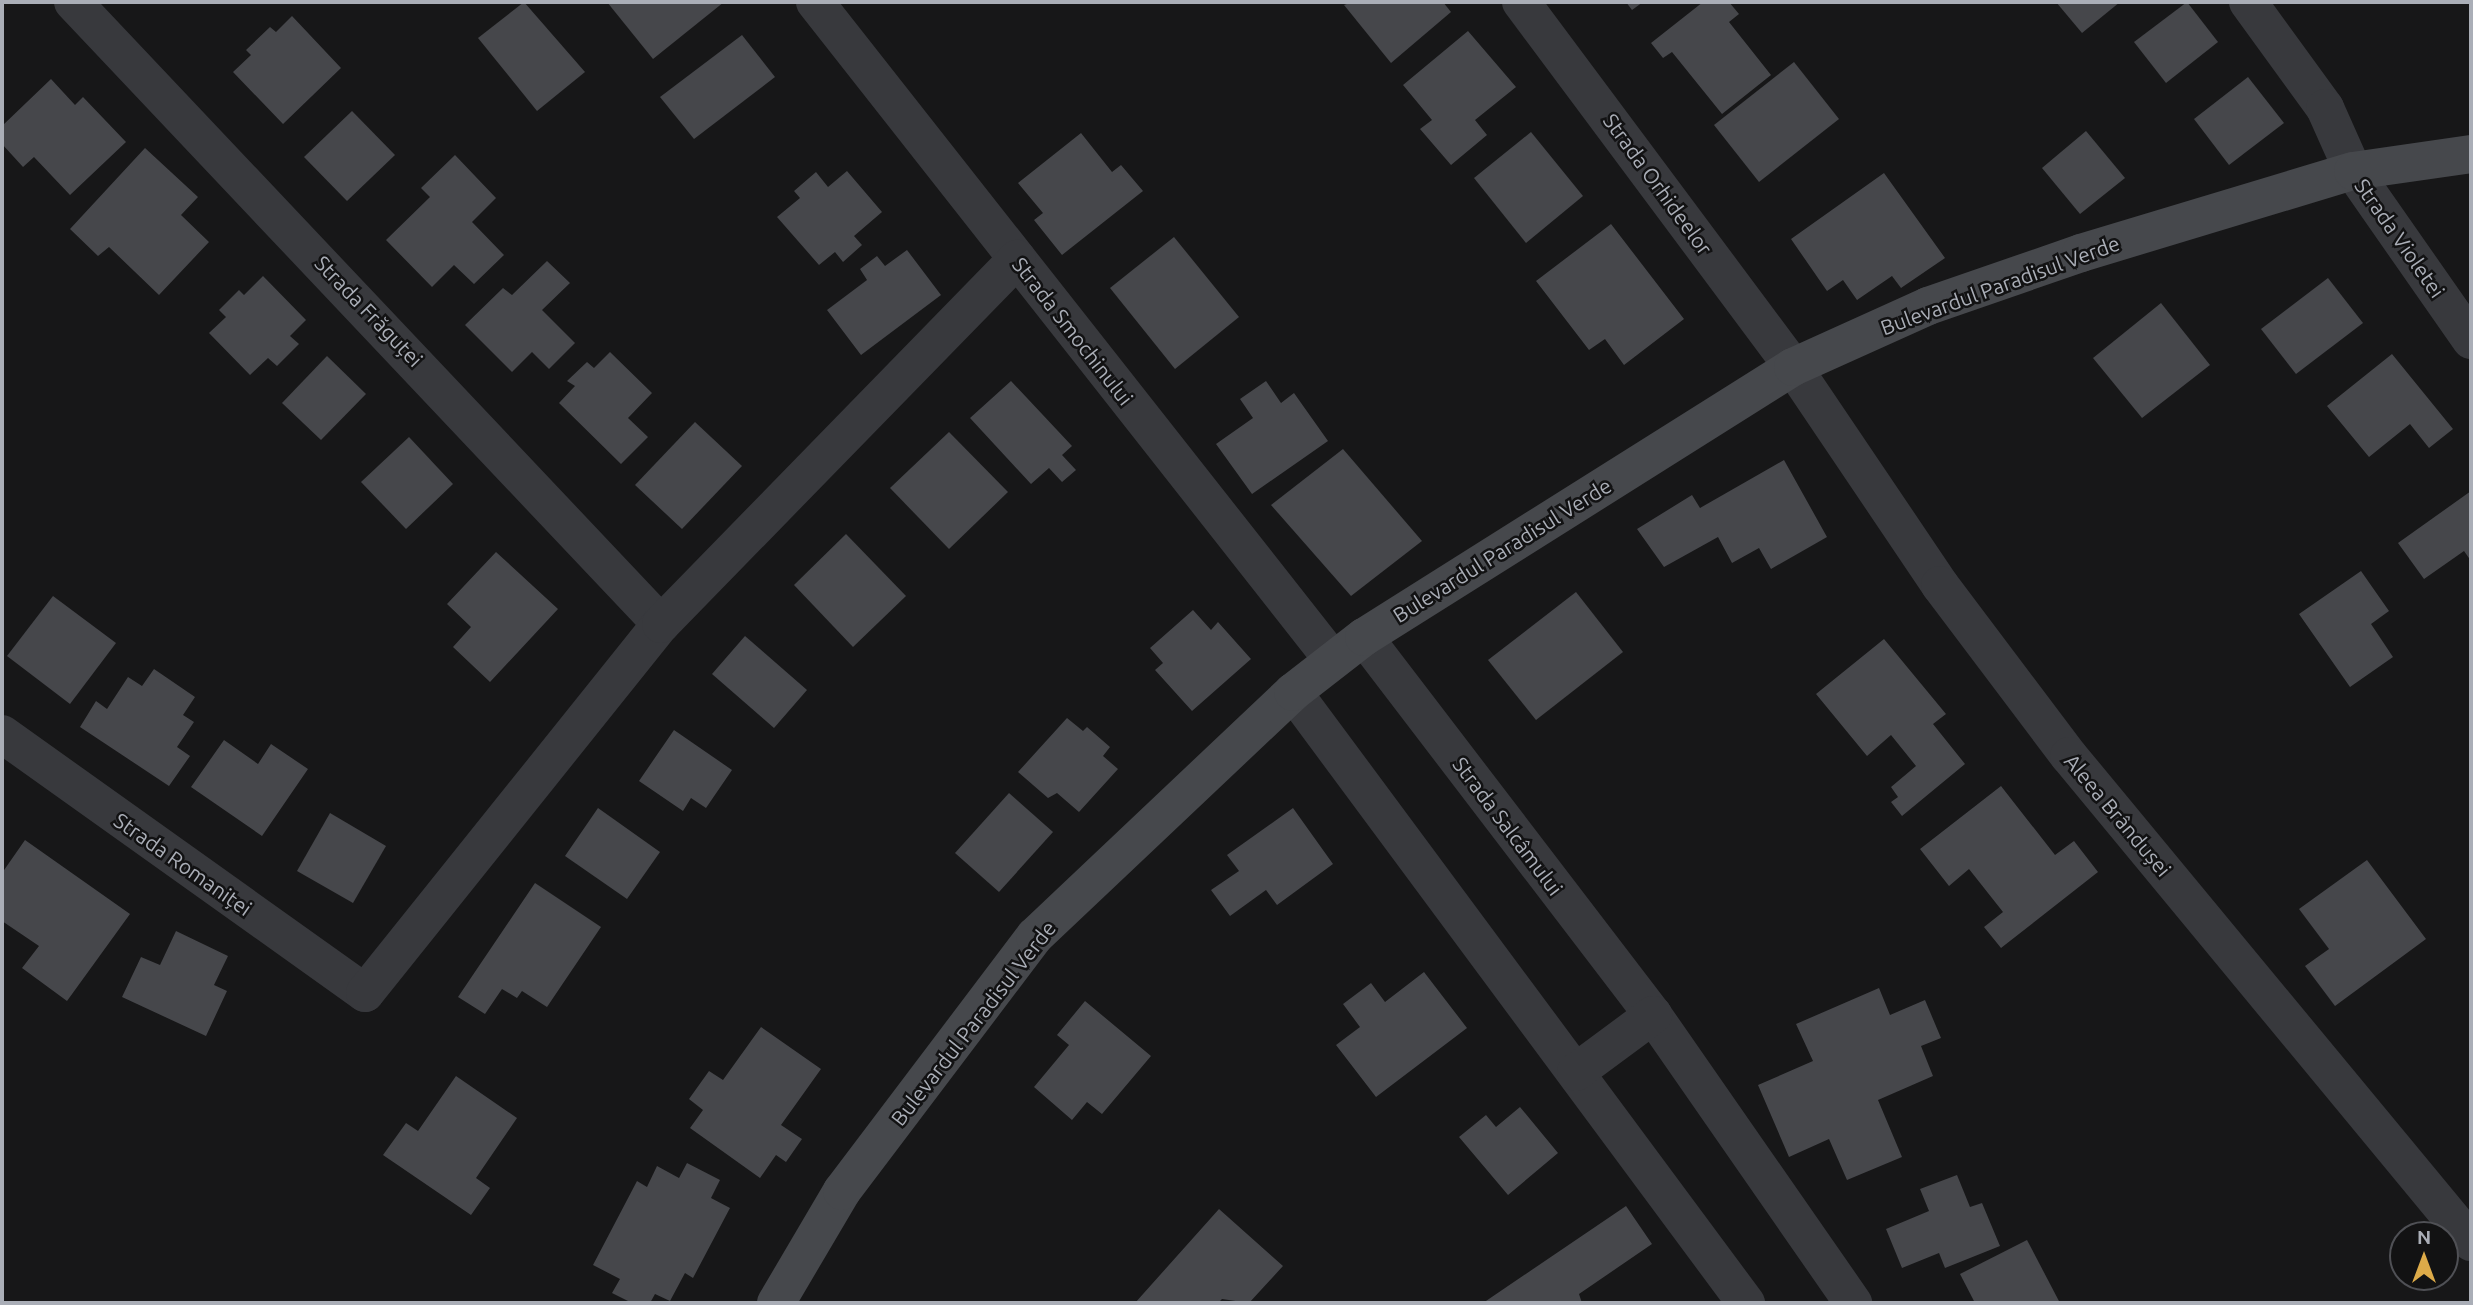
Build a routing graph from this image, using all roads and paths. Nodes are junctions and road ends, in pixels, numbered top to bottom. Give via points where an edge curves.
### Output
1 (74, 2) edge
2 (815, 2) edge
3 (1521, 2) edge
4 (2248, 2) edge
5 (2471, 154) edge
6 (2353, 171) junction
7 (1017, 259) junction
8 (2471, 340) edge
9 (1793, 367) junction
10 (662, 624) junction
11 (1364, 638) junction
12 (1333, 660) junction
13 (1293, 692) junction
14 (2, 734) edge
15 (1653, 1015) junction
16 (1576, 1072) junction
17 (2471, 1242) edge
18 (776, 1303) edge
19 (1746, 1303) edge
20 (1853, 1303) edge

1 - 10 street, Strada Frăguței
2 - 7 street, Strada Smochinului
3 - 9 street, Strada Orhideelor
4 - 6 street via 2325,108
5 - 6 street, Bulevardul Paradisul Verde
6 - 8 street, Strada Violetei
6 - 9 street, Bulevardul Paradisul Verde via 1928,306
7 - 10 street
7 - 12 street, Strada Smochinului
9 - 11 street, Bulevardul Paradisul Verde
9 - 17 street, Aleea Brândușei via 1940,585 2069,757
10 - 14 street, Strada Romaniței via 365,993
11 - 12 street, Bulevardul Paradisul Verde
11 - 15 street, Strada Salcâmului
12 - 13 street, Bulevardul Paradisul Verde
13 - 16 street
13 - 18 street, Bulevardul Paradisul Verde via 1035,936 842,1191
15 - 16 street
15 - 20 street, Strada Salcâmului
16 - 19 street

